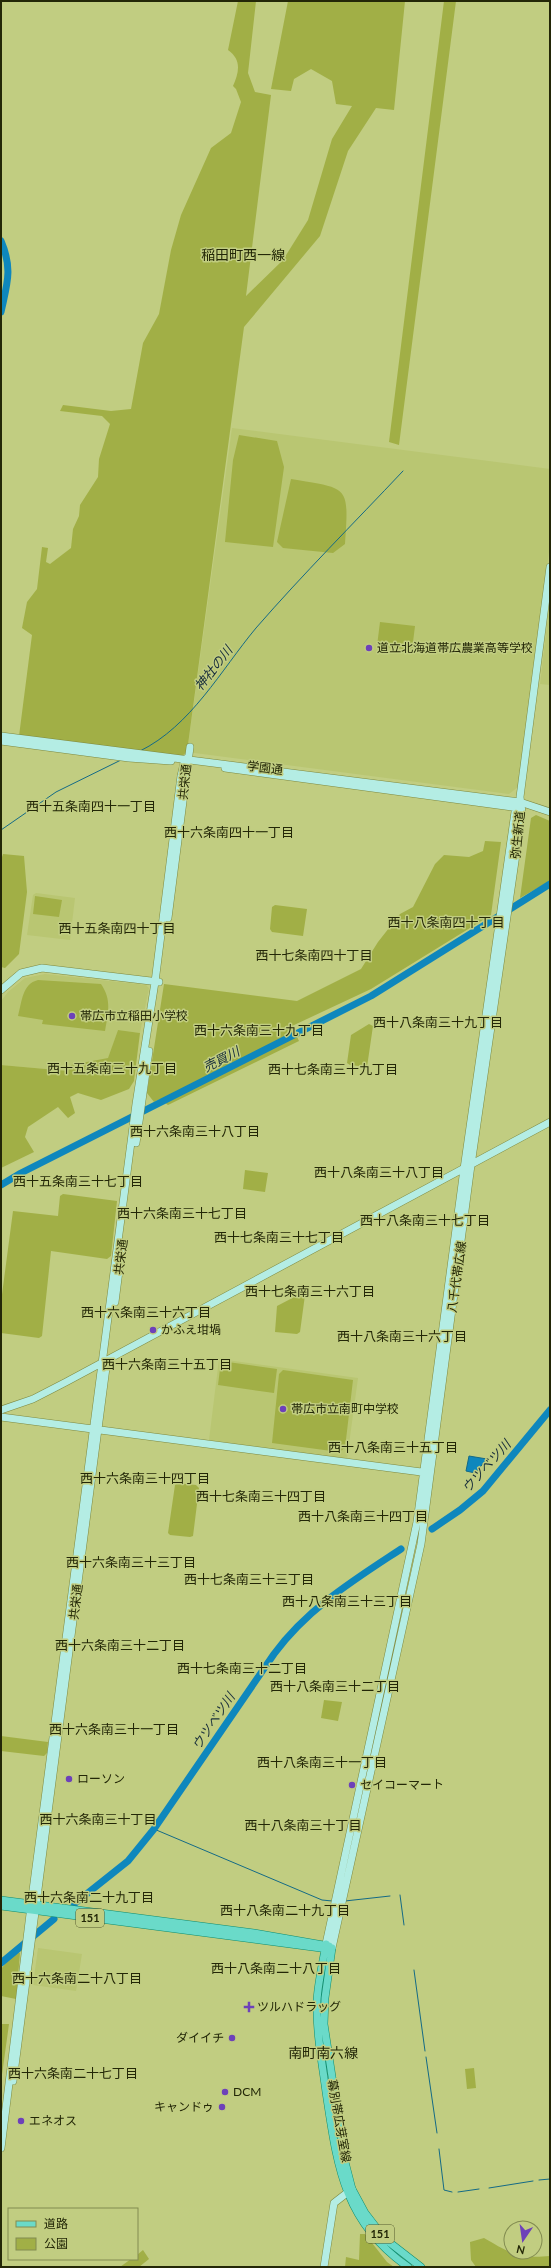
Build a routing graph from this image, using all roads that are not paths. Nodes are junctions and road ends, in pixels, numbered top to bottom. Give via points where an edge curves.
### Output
1 (550, 567) edge
2 (1, 736) edge
3 (1, 741) edge
4 (190, 747) dead end
5 (187, 761) junction
6 (521, 806) junction
7 (550, 812) edge
8 (502, 927) junction
9 (157, 982) junction
10 (1, 990) edge
11 (550, 1122) edge
12 (471, 1165) junction
13 (464, 1169) junction
14 (105, 1360) junction
15 (1, 1410) edge
16 (1, 1417) edge
17 (96, 1429) junction
18 (428, 1473) junction
19 (1, 1900) edge
20 (1, 1906) edge
21 (33, 1907) junction
22 (328, 1947) junction
23 (8, 2094) junction
24 (1, 2104) edge
25 (1, 2148) edge
26 (349, 2190) junction
27 (324, 2267) edge
28 (408, 2267) edge
29 (421, 2267) edge

1 - 6 street, 弥生新道
2 - 5 street, 学園通
3 - 5 street, 学園通 via 129,758
4 - 5 street, 共栄通
5 - 6 street, 学園通
5 - 9 street, 共栄通
6 - 7 street, 学園通
6 - 8 street, 弥生新道
8 - 12 street, 弥生新道
8 - 13 street, 弥生新道
9 - 10 street via 42,968 21,973
9 - 14 street, 共栄通 via 138,1103
11 - 12 street
12 - 13 street
12 - 18 street, 八千代帯広線
13 - 14 street
13 - 18 street, 八千代帯広線
14 - 15 street via 33,1399
14 - 17 street, 共栄通
16 - 17 street
17 - 18 street
17 - 21 street, 共栄通
18 - 22 street, 八千代帯広線 via 421,1544
19 - 21 main road, 151
20 - 21 main road, 151
21 - 22 main road, 151
21 - 23 street
22 - 26 main road, 幕別帯広芽室線 / 151 via 317,2000 317,2024 338,2165
23 - 24 street
23 - 25 street
26 - 27 street via 334,2203
26 - 28 main road, 幕別帯広芽室線 / 151 via 369,2231
26 - 29 main road, 幕別帯広芽室線 / 151 via 385,2239

